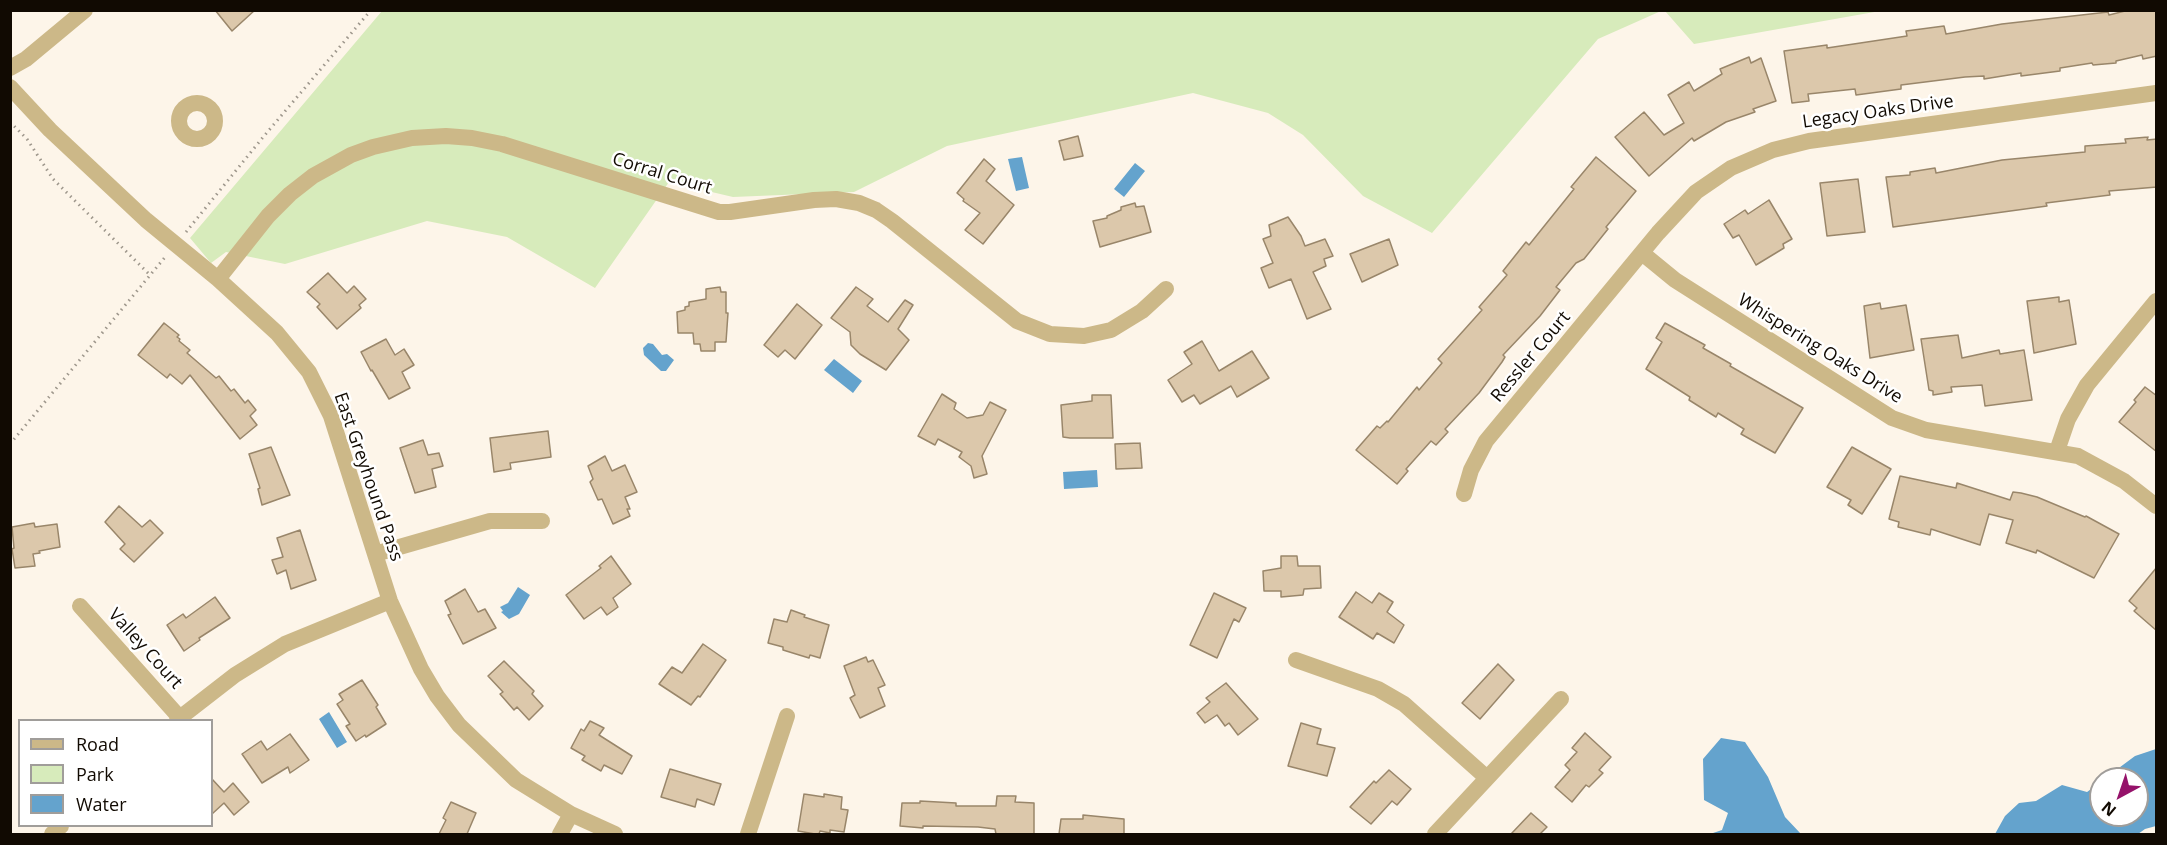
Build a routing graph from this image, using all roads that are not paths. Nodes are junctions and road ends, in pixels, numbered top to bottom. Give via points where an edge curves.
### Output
1 (85, 10) edge
2 (10, 68) edge
3 (10, 87) edge
4 (2157, 93) edge
5 (1642, 254) junction
6 (218, 279) junction
7 (1166, 289) dead end
8 (2157, 301) edge
9 (2057, 451) junction
10 (1464, 494) dead end
11 (2157, 506) edge
12 (542, 521) dead end
13 (375, 554) junction
14 (390, 601) junction
15 (80, 606) dead end
16 (1296, 660) dead end
17 (1561, 699) dead end
18 (787, 716) dead end
19 (178, 719) edge
20 (1487, 778) junction
21 (571, 814) junction
22 (560, 834) edge
23 (615, 834) edge
24 (748, 834) edge
25 (1435, 834) edge

1 - 2 street
3 - 6 street, East Greyhound Pass via 146,220
4 - 5 street, Legacy Oaks Drive via 1809,141 1773,150 1731,168 1696,192
5 - 9 street, Whispering Oaks Drive via 1675,280 1893,418 1926,430
5 - 10 street, Ressler Court via 1485,441
6 - 7 street, Corral Court via 268,216 313,176 373,147 412,138 446,136 502,144 719,212 814,200 859,203 892,221 1017,321 1050,334 1084,336 1111,330 1142,311
6 - 13 street, East Greyhound Pass via 277,333 309,372 331,416
8 - 9 street via 2087,385 2068,419
9 - 11 street, Whispering Oaks Drive via 2103,468
12 - 13 street via 490,521
13 - 14 street, East Greyhound Pass
14 - 19 street via 285,644 235,675
14 - 21 street, East Greyhound Pass via 421,669 459,725 516,780
15 - 19 street, Valley Court
16 - 20 street via 1378,689 1404,704
17 - 20 street
18 - 24 street
20 - 25 street
21 - 22 street
21 - 23 street, East Greyhound Pass

